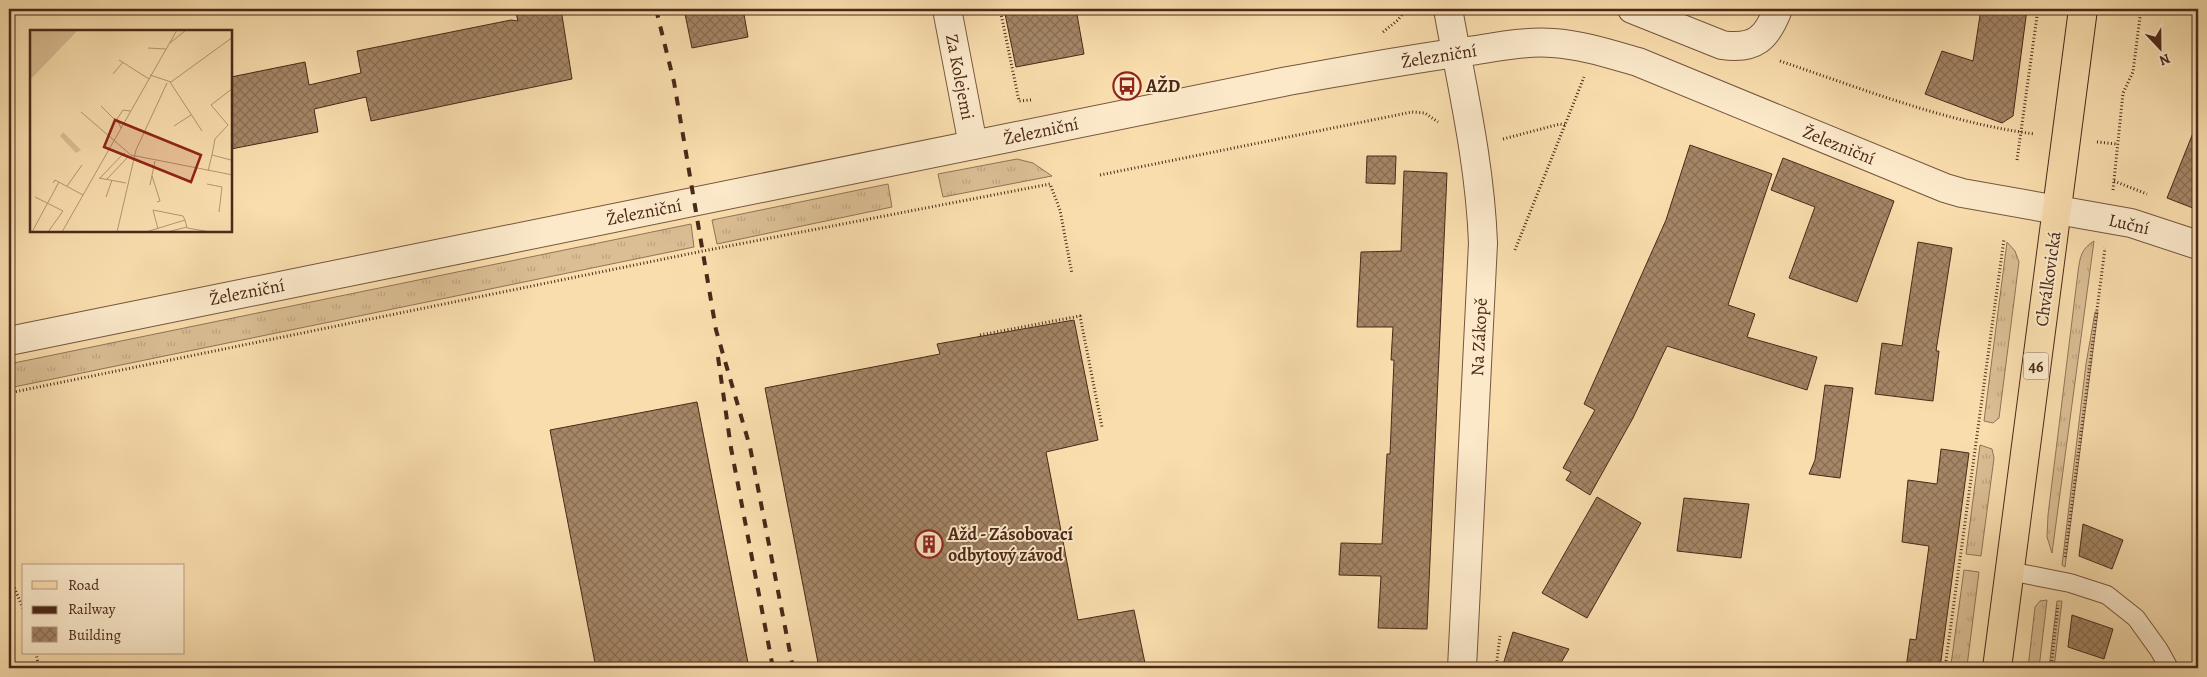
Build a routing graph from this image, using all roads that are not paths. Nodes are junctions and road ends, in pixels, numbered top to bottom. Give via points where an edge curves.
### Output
1 (947, 9) edge
2 (1448, 9) edge
3 (1632, 9) edge
4 (1778, 9) edge
5 (2083, 9) edge
6 (1455, 52) junction
7 (973, 145) junction
8 (2057, 209) junction
9 (2198, 245) edge
10 (9, 341) edge
11 (2010, 571) junction
12 (1462, 668) edge
13 (1997, 668) edge
14 (2168, 668) edge

1 - 7 street, Za Kolejemi
2 - 6 street, Na Zákopě
3 - 4 street via 1734,47 1763,36
5 - 8 main road, Chválkovická / 46
6 - 7 street, Železniční via 1288,81
6 - 8 street, Železniční via 1543,43 1597,49 1638,62 1945,188 2010,203
6 - 12 street, Na Zákopě via 1480,186 1483,242
7 - 10 street, Železniční
8 - 9 street, Luční via 2131,222
8 - 11 main road, Chválkovická / 46
11 - 13 main road, Chválkovická / 46
11 - 14 lane via 2070,583 2107,595 2136,618 2160,650

